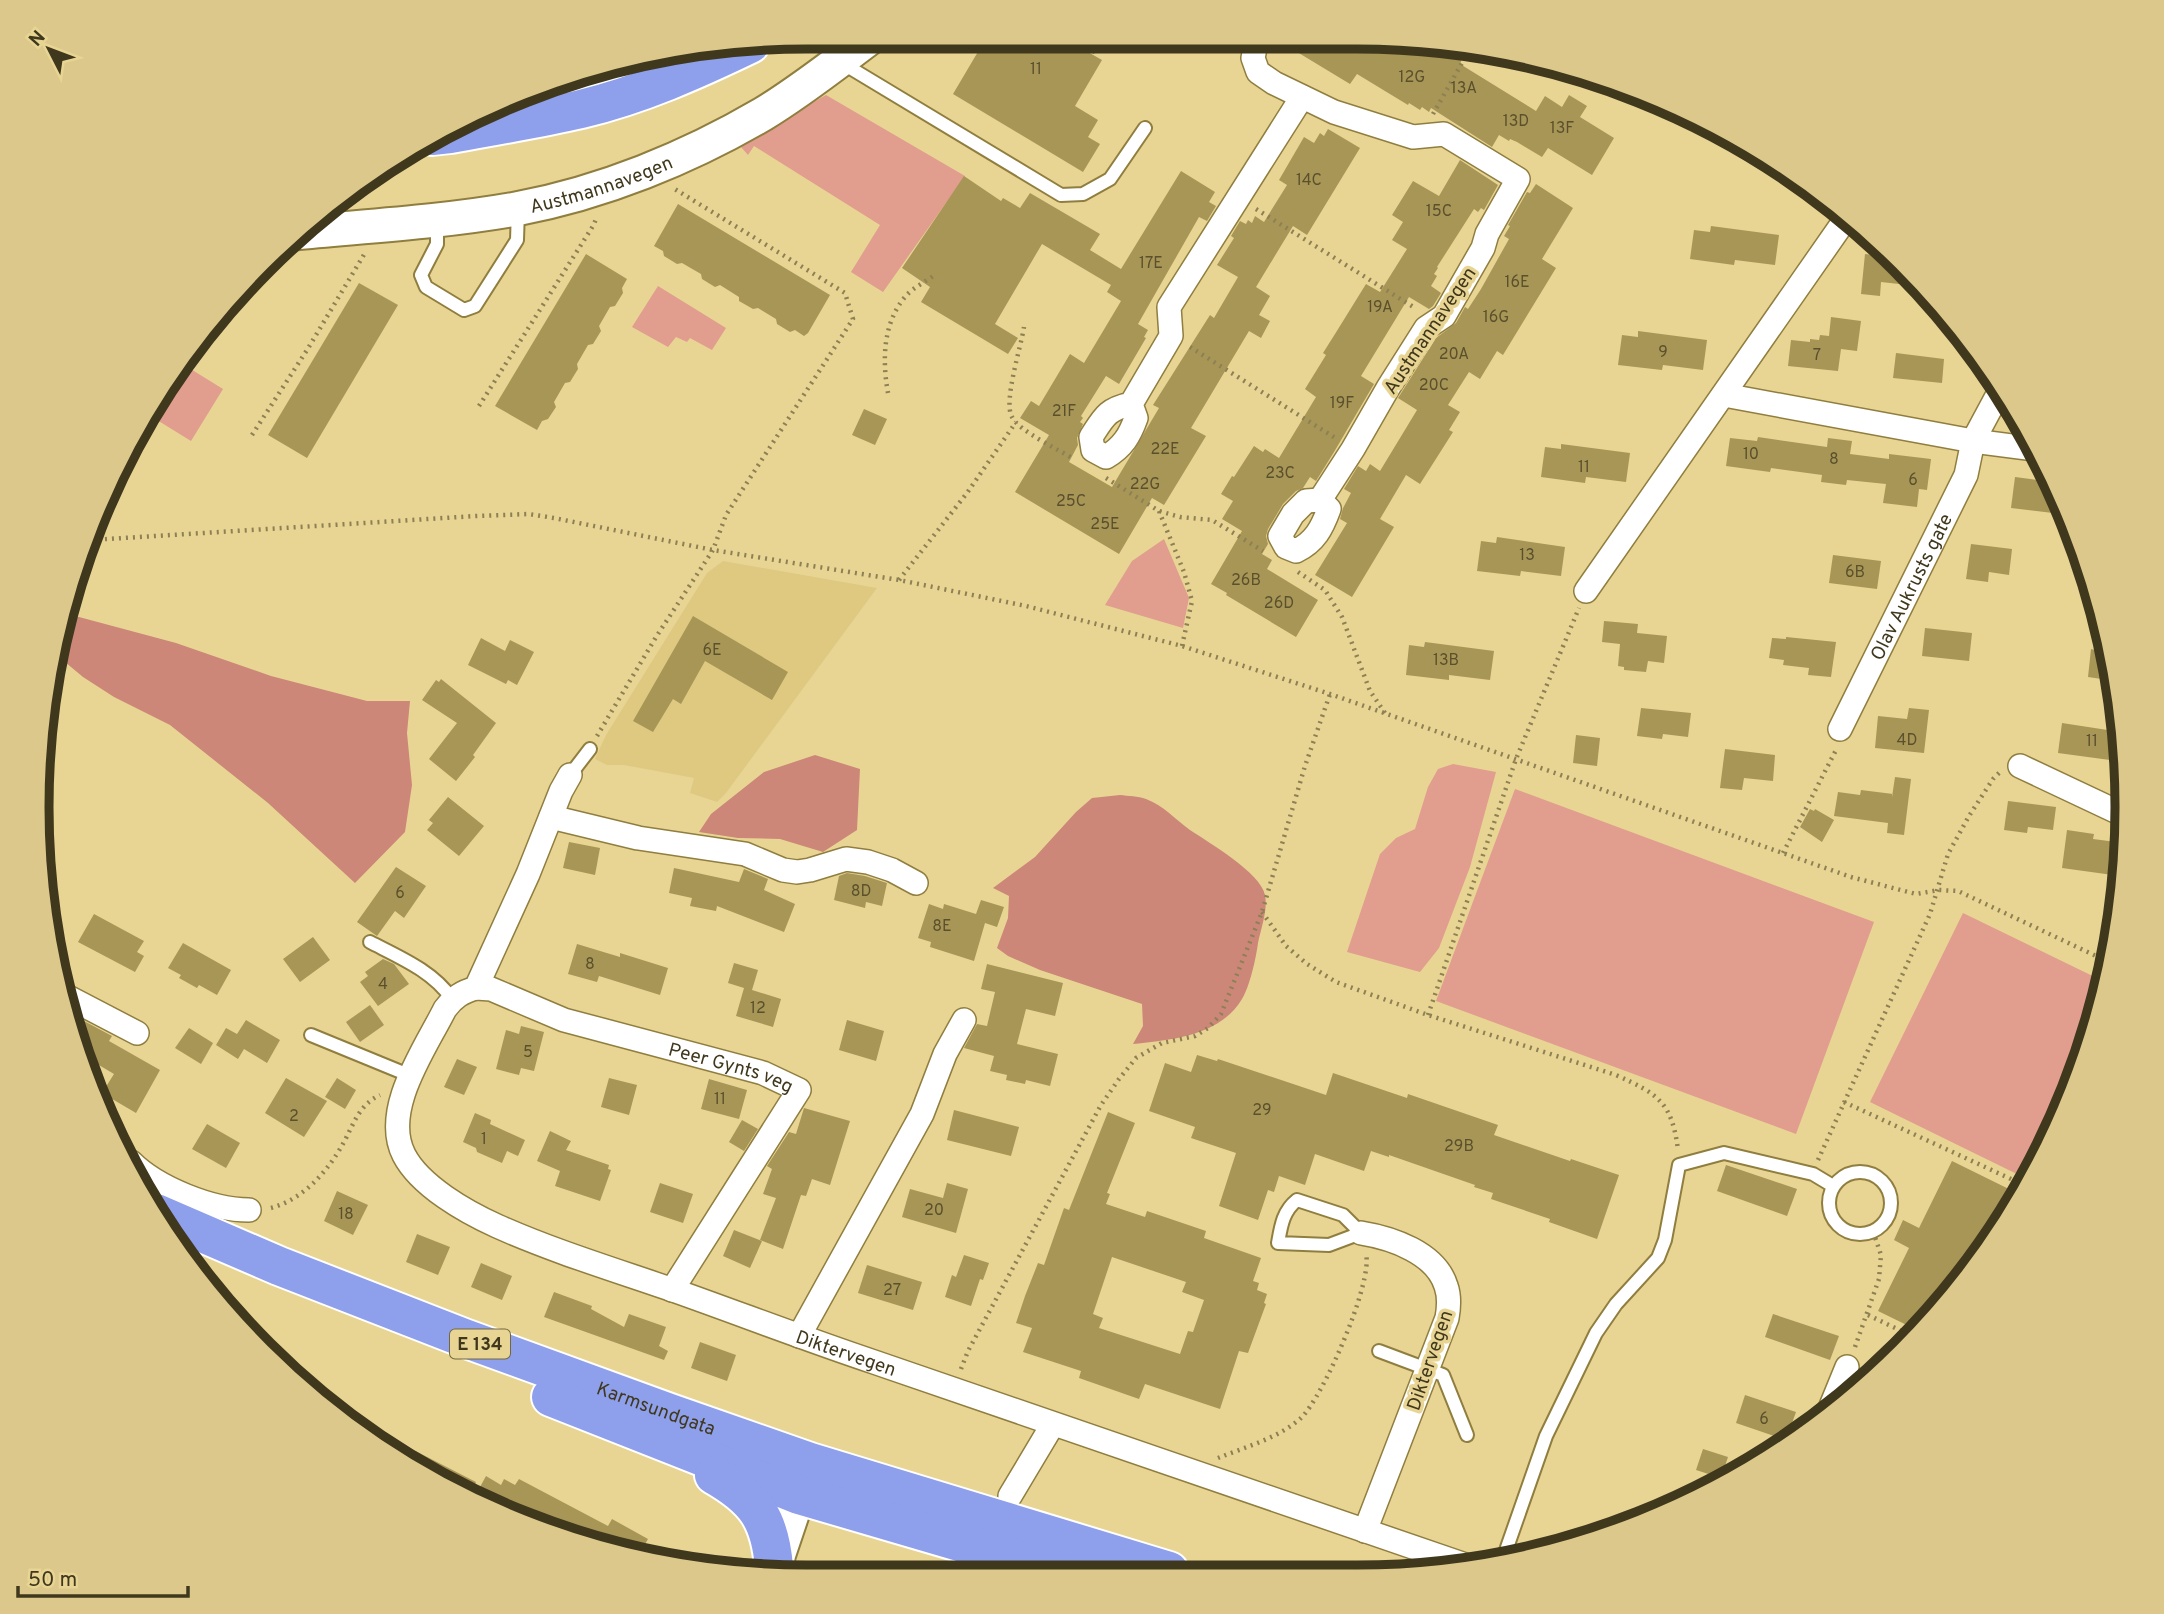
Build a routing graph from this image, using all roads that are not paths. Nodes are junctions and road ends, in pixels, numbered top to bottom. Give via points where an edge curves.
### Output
1 (856, 49) edge
2 (1255, 49) edge
3 (731, 53) edge
4 (839, 61) junction
5 (1302, 97) junction
6 (1145, 128) dead end
7 (464, 131) edge
8 (518, 208) junction
9 (438, 219) junction
10 (1842, 225) edge
11 (315, 231) edge
12 (1724, 395) junction
13 (1995, 399) edge
14 (1131, 404) dead end
15 (1973, 441) junction
16 (2024, 448) edge
17 (1320, 500) dead end
18 (1586, 591) road end
19 (1840, 729) road end
20 (590, 749) road end
21 (2020, 766) road end
22 (570, 775) joint
23 (2115, 811) edge
24 (551, 817) junction
25 (916, 883) dead end
26 (370, 942) dead end
27 (476, 988) junction
28 (452, 999) junction
29 (74, 1000) edge
30 (964, 1020) dead end
31 (137, 1033) dead end
32 (311, 1035) dead end
33 (411, 1076) junction
34 (144, 1172) edge
35 (1833, 1186) junction
36 (249, 1210) road end
37 (172, 1220) edge
38 (1361, 1233) junction
39 (194, 1251) edge
40 (672, 1290) junction
41 (799, 1336) junction
42 (1379, 1351) dead end
43 (1847, 1367) road end
44 (1427, 1368) junction
45 (1836, 1394) edge
46 (1053, 1424) junction
47 (1466, 1435) dead end
48 (672, 1446) junction
49 (804, 1479) junction
50 (1010, 1496) dead end
51 (1365, 1531) junction
52 (1506, 1550) edge
53 (1449, 1560) edge
54 (774, 1564) edge
55 (776, 1564) edge
56 (1041, 1565) edge
57 (1145, 1565) edge

1 - 4 street, Austmannavegen
2 - 5 street, Austmannavegen via 1258,72
3 - 7 highway via 644,90 582,108
4 - 6 lane via 1061,195 1083,194 1110,179
4 - 8 street, Austmannavegen via 765,113 651,169
5 - 14 street via 1169,307 1171,336
5 - 17 street, Austmannavegen via 1413,137 1444,134 1518,179 1444,316 1426,328
8 - 9 street, Austmannavegen
8 - 9 lane via 517,240 475,306 464,310 426,287 421,275 437,244
9 - 11 street, Austmannavegen
10 - 12 street
12 - 15 street
12 - 18 street
13 - 15 street, Olav Aukrusts gate
15 - 16 street
15 - 19 street, Olav Aukrusts gate via 1966,475
20 - 22 lane
21 - 23 street
22 - 24 street
24 - 25 street via 638,838 745,854 790,871 846,859 868,862
24 - 27 street
26 - 28 lane via 410,962
27 - 28 street
27 - 40 street, Peer Gynts veg via 491,989 564,1020 763,1073 799,1090
28 - 33 street
29 - 31 street
30 - 41 street via 922,1114
32 - 33 lane
33 - 40 street, Diktervegen via 397,1118 398,1138 417,1172 451,1200 519,1235
34 - 36 street via 197,1200
35 - 35 lane via 1847,1174 1864,1171 1881,1179 1891,1194 1891,1211 1873,1231 1847,1232 1834,1220 1829,1203
35 - 52 lane via 1813,1174 1724,1153 1679,1165 1658,1258 1596,1333 1546,1436
37 - 49 highway, Karmsundgata / E 134
38 - 38 lane via 1343,1215 1297,1200 1283,1219 1278,1243 1329,1245
38 - 44 street, Diktervegen via 1404,1245 1425,1257 1446,1283 1447,1318
39 - 48 highway, Karmsundgata / E 134
40 - 41 street, Diktervegen
41 - 46 street, Diktervegen
42 - 44 lane
43 - 45 street
44 - 47 lane via 1443,1375
44 - 51 street, Diktervegen
46 - 50 street
46 - 51 street, Diktervegen
48 - 49 highway, Karmsundgata / E 134
48 - 54 highway, E 134 via 746,1496 767,1527
49 - 55 street
49 - 56 highway, Karmsundgata / E 134
49 - 57 highway, Karmsundgata / E 134
51 - 53 street, Diktervegen

